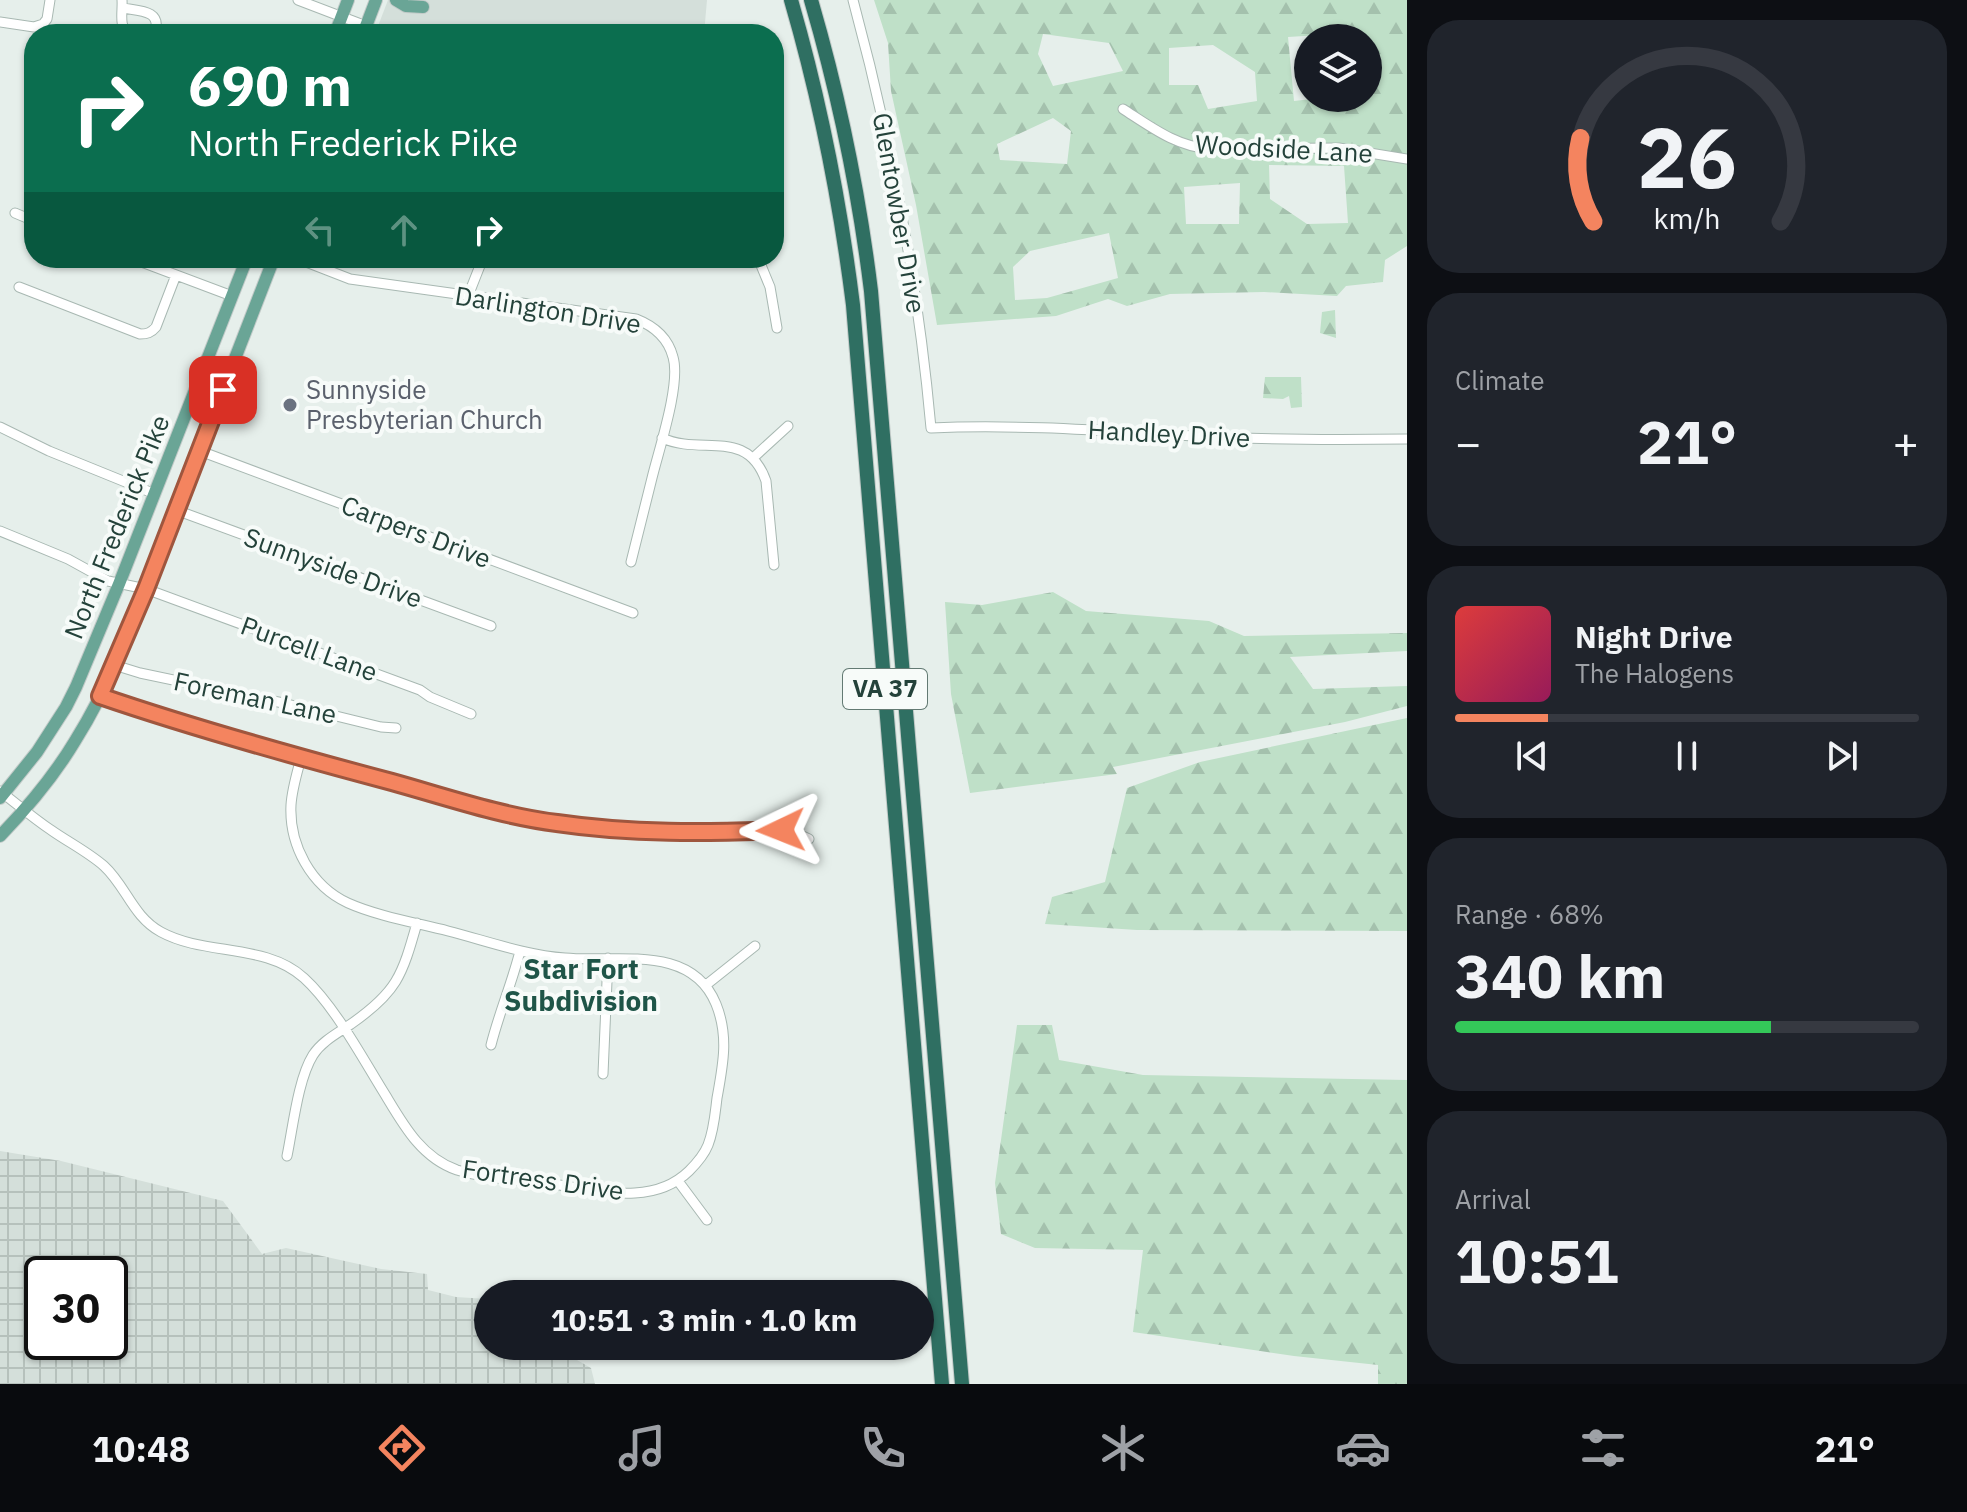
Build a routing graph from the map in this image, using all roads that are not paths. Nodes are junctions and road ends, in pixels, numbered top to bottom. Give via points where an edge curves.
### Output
1 (50, 0) edge
2 (298, 0) edge
3 (348, 0) edge
4 (376, 0) edge
5 (396, 0) edge
6 (791, 0) edge
7 (811, 0) edge
8 (853, 0) edge
9 (122, 4) edge
10 (423, 7) dead end
11 (342, 16) junction
12 (0, 22) edge
13 (41, 24) edge
14 (122, 24) edge
15 (158, 24) edge
16 (339, 24) edge
17 (355, 24) edge
18 (366, 24) edge
19 (24, 26) edge
20 (1123, 109) dead end
21 (1407, 159) edge
22 (15, 213) dead end
23 (24, 217) edge
24 (157, 268) edge
25 (243, 268) edge
26 (270, 268) edge
27 (322, 268) edge
28 (479, 268) edge
29 (762, 268) edge
30 (176, 275) junction
31 (19, 287) dead end
32 (232, 296) junction
33 (468, 296) junction
34 (777, 328) dead end
35 (200, 380) junction
36 (223, 390) junction
37 (788, 426) dead end
38 (0, 427) edge
39 (931, 428) joint
40 (662, 438) junction
41 (1407, 439) edge
42 (200, 451) junction
43 (753, 458) junction
44 (155, 494) junction
45 (176, 510) junction
46 (0, 531) edge
47 (631, 562) dead end
48 (774, 565) dead end
49 (119, 584) junction
50 (146, 589) junction
51 (633, 613) dead end
52 (491, 626) dead end
53 (114, 665) junction
54 (100, 696) junction
55 (471, 714) dead end
56 (396, 728) dead end
57 (301, 758) junction
58 (1, 795) edge
59 (25, 810) junction
60 (0, 836) edge
61 (809, 839) dead end
62 (417, 923) junction
63 (755, 946) dead end
64 (520, 951) junction
65 (608, 958) junction
66 (706, 985) junction
67 (344, 1029) junction
68 (491, 1045) dead end
69 (603, 1074) dead end
70 (287, 1156) dead end
71 (678, 1181) junction
72 (707, 1220) dead end
73 (942, 1384) edge
74 (962, 1384) edge

1 - 13 street
2 - 11 street
3 - 11 main road
4 - 18 main road
5 - 10 main road
6 - 73 highway, VA 37 via 831,162 853,305
7 - 74 highway, VA 37 via 848,150 874,315
8 - 39 street, Glentowber Drive via 900,204
9 - 14 street
9 - 15 street via 150,14
11 - 16 main road
11 - 17 street
12 - 19 street
20 - 21 street, Woodside Lane via 1168,137 1204,148 1329,147
22 - 23 street
24 - 30 street
25 - 32 main road, North Frederick Pike
26 - 36 main road, North Frederick Pike
27 - 33 street, Darlington Drive via 350,279
28 - 33 street
29 - 34 street
30 - 31 street via 156,327 145,334
30 - 32 street
32 - 35 main road, North Frederick Pike
33 - 40 street, Darlington Drive via 636,319 655,328 670,348 675,367
35 - 36 main road
35 - 44 main road, North Frederick Pike
36 - 42 main road, North Frederick Pike
37 - 43 street
38 - 44 street
39 - 41 street, Handley Drive
40 - 43 street via 734,447
40 - 47 street, Darlington Drive
42 - 45 main road, North Frederick Pike
42 - 51 street, Carpers Drive
43 - 48 street via 766,481
44 - 49 main road, North Frederick Pike
45 - 50 main road, North Frederick Pike
45 - 52 street, Sunnyside Drive
46 - 49 street, Purcell Lane
49 - 50 street, Purcell Lane
49 - 58 main road, North Frederick Pike via 66,707
50 - 53 main road, North Frederick Pike
50 - 55 street, Purcell Lane via 420,690
53 - 54 main road, North Frederick Pike
53 - 56 street, Foreman Lane
54 - 57 street
54 - 59 main road, North Frederick Pike via 75,742
57 - 61 street via 555,823 630,830 781,830
57 - 62 street via 291,820 311,872 347,903
58 - 59 street, Fortress Drive
59 - 60 main road, North Frederick Pike
59 - 67 street, Fortress Drive via 101,864 155,929 179,940 281,963 306,979
62 - 64 street
62 - 67 street via 395,985 378,1005
63 - 66 street
64 - 65 street
64 - 68 street
65 - 66 street via 671,964
65 - 69 street
66 - 71 street via 723,1025 724,1055 709,1144
67 - 70 street via 319,1047 304,1074
67 - 71 street, Fortress Drive via 407,1130 447,1166 630,1194
71 - 72 street

